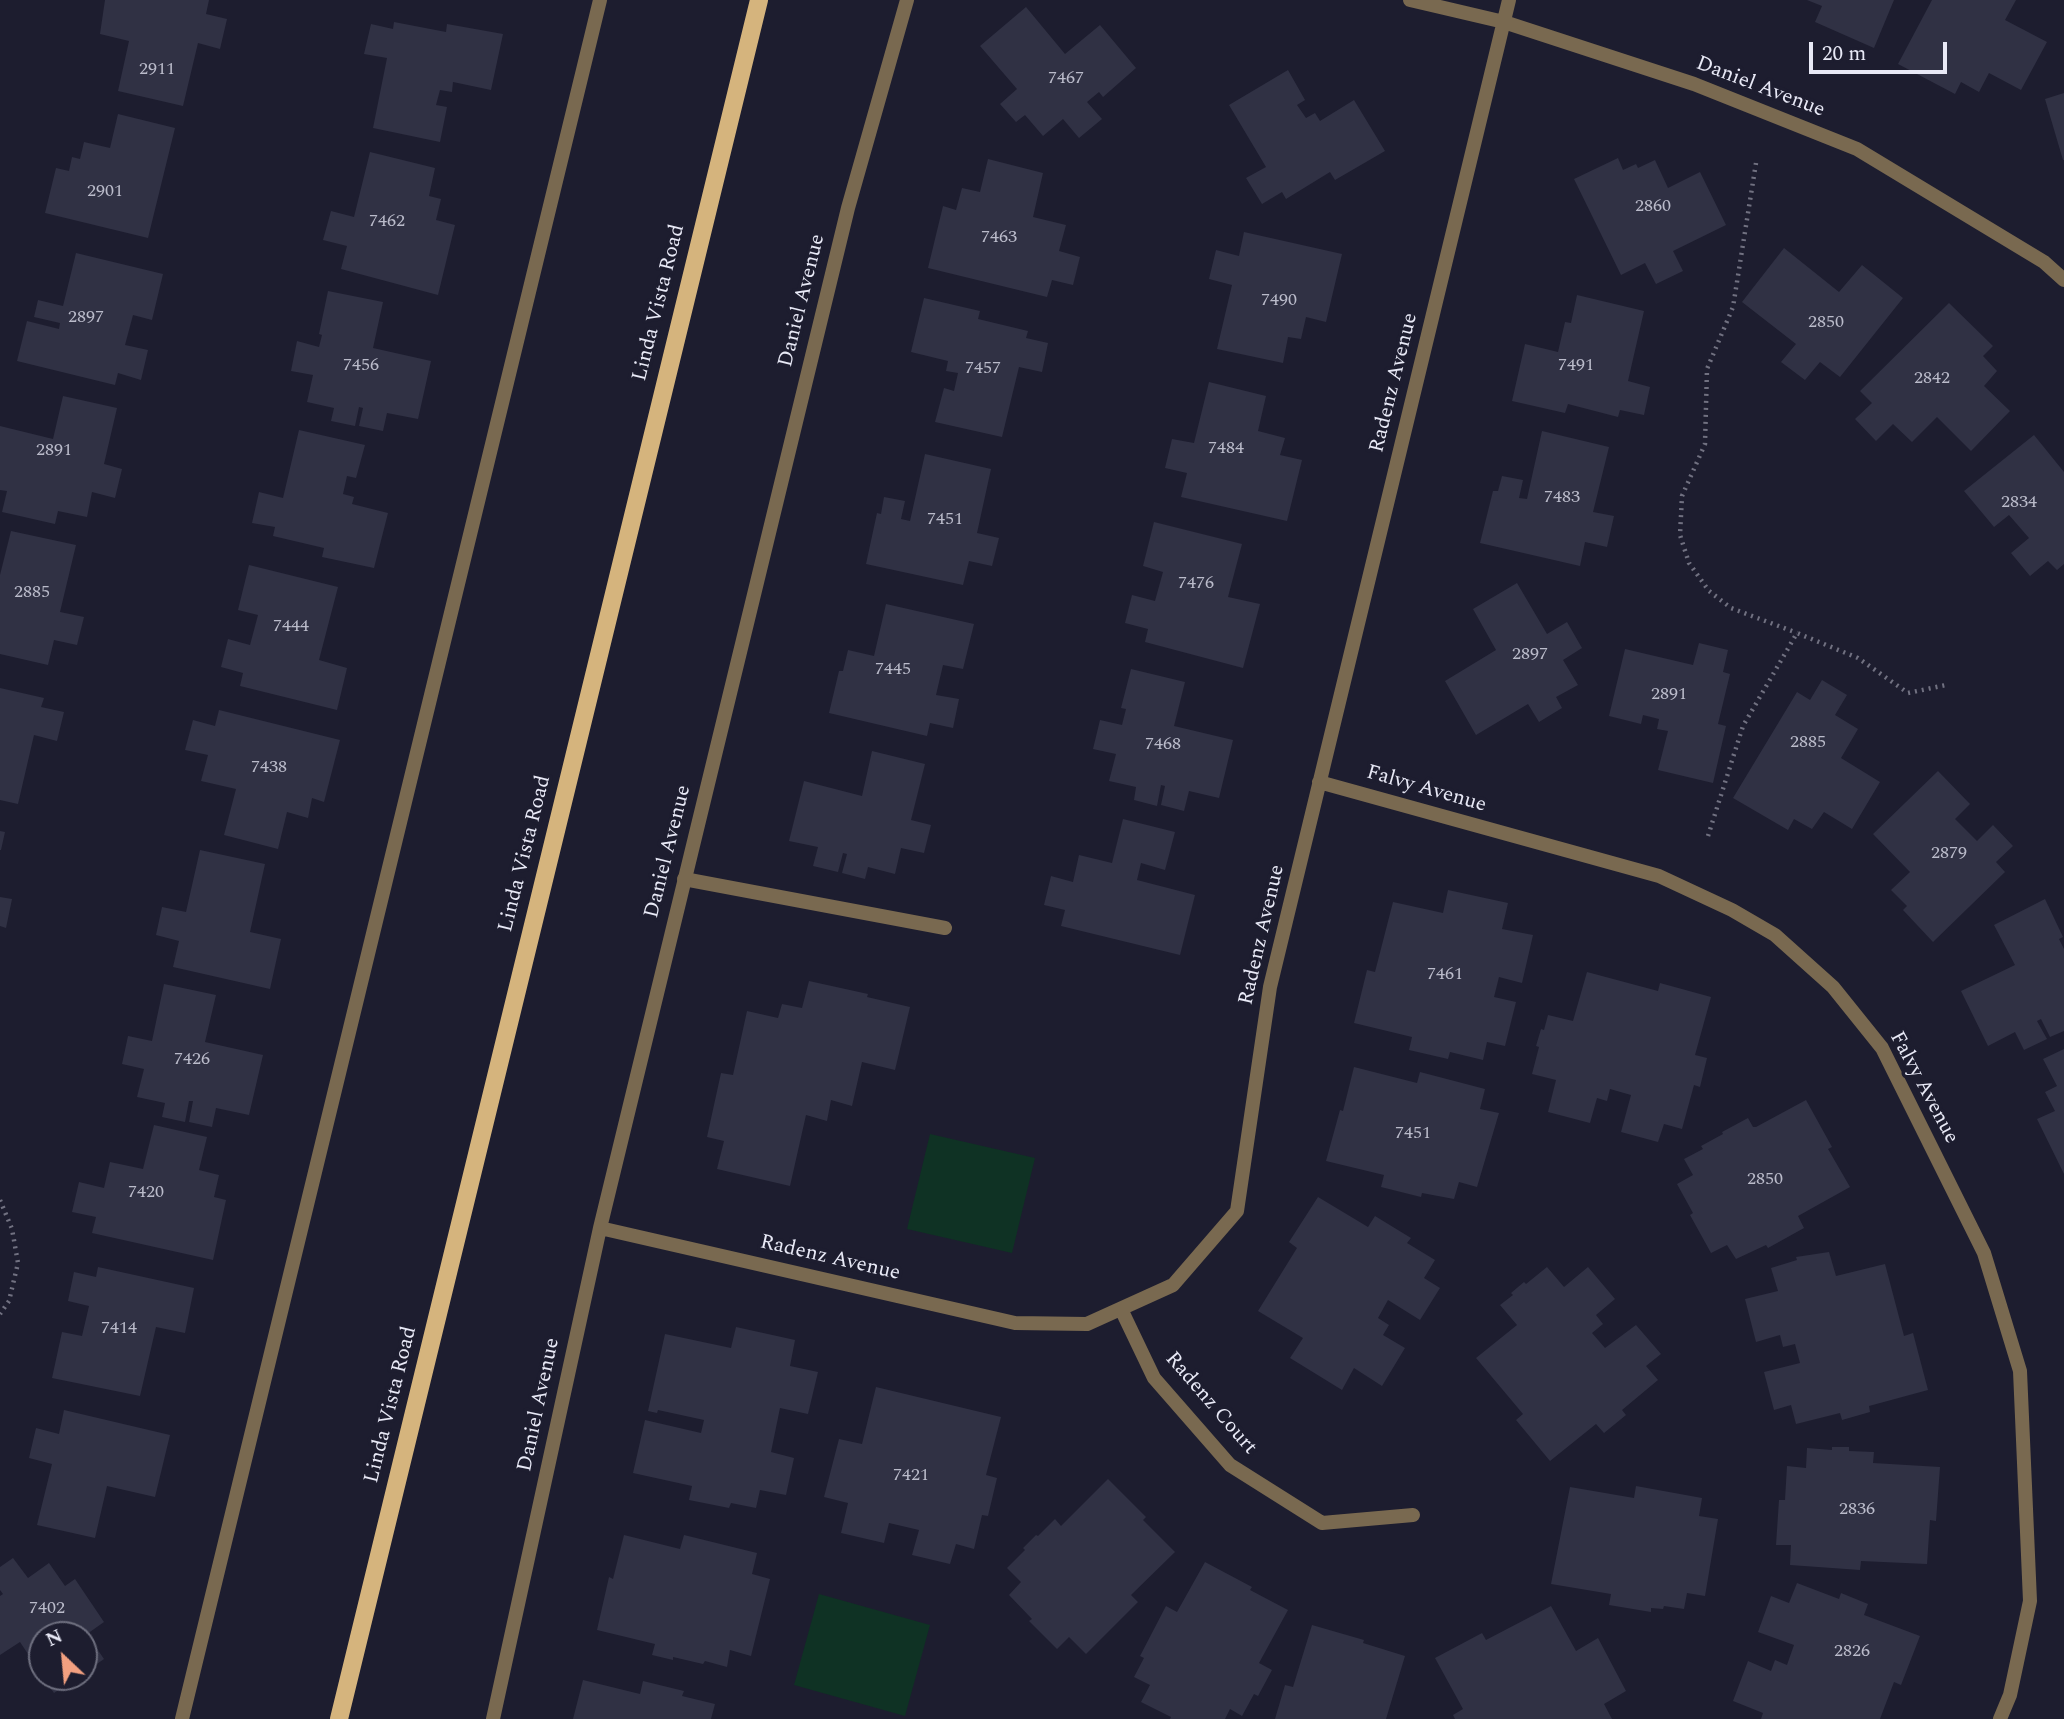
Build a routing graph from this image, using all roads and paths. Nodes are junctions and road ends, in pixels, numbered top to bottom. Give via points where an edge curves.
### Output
1 (600, 0) edge
2 (759, 0) edge
3 (907, 0) edge
4 (1410, 0) edge
5 (1509, 0) edge
6 (1504, 22) junction
7 (1756, 163) dead end
8 (2064, 280) edge
9 (1797, 633) junction
10 (1946, 685) dead end
11 (1320, 782) junction
12 (1708, 836) dead end
13 (684, 879) junction
14 (945, 928) dead end
15 (0, 1200) edge
16 (600, 1228) junction
17 (1121, 1309) junction
18 (0, 1314) edge
19 (1413, 1514) dead end
20 (182, 1719) edge
21 (338, 1719) edge
22 (493, 1719) edge
23 (2000, 1719) edge

1 - 20 street
2 - 21 main road, Linda Vista Road
3 - 13 street, Daniel Avenue via 848,208
4 - 6 street, Daniel Avenue
5 - 6 street, Radenz Avenue
6 - 8 street, Daniel Avenue via 1694,84 1857,149 2044,262
6 - 11 street, Radenz Avenue
7 - 9 path via 1733,307 1707,369 1705,444 1682,496 1680,535 1689,563 1709,591 1731,608
9 - 10 path via 1858,658 1908,693
9 - 12 path via 1743,726
11 - 17 street, Radenz Avenue via 1270,987 1237,1211 1173,1285
11 - 23 street, Falvy Avenue via 1659,876 1732,910 1775,935 1833,987 1882,1048 1984,1253 2020,1371 2030,1601 2010,1695
13 - 14 street
13 - 16 street, Daniel Avenue
15 - 18 path via 12,1229 18,1263 9,1301
16 - 17 street, Radenz Avenue via 1015,1323 1087,1324
16 - 22 street, Daniel Avenue
17 - 19 street, Radenz Court via 1154,1378 1230,1465 1322,1523

